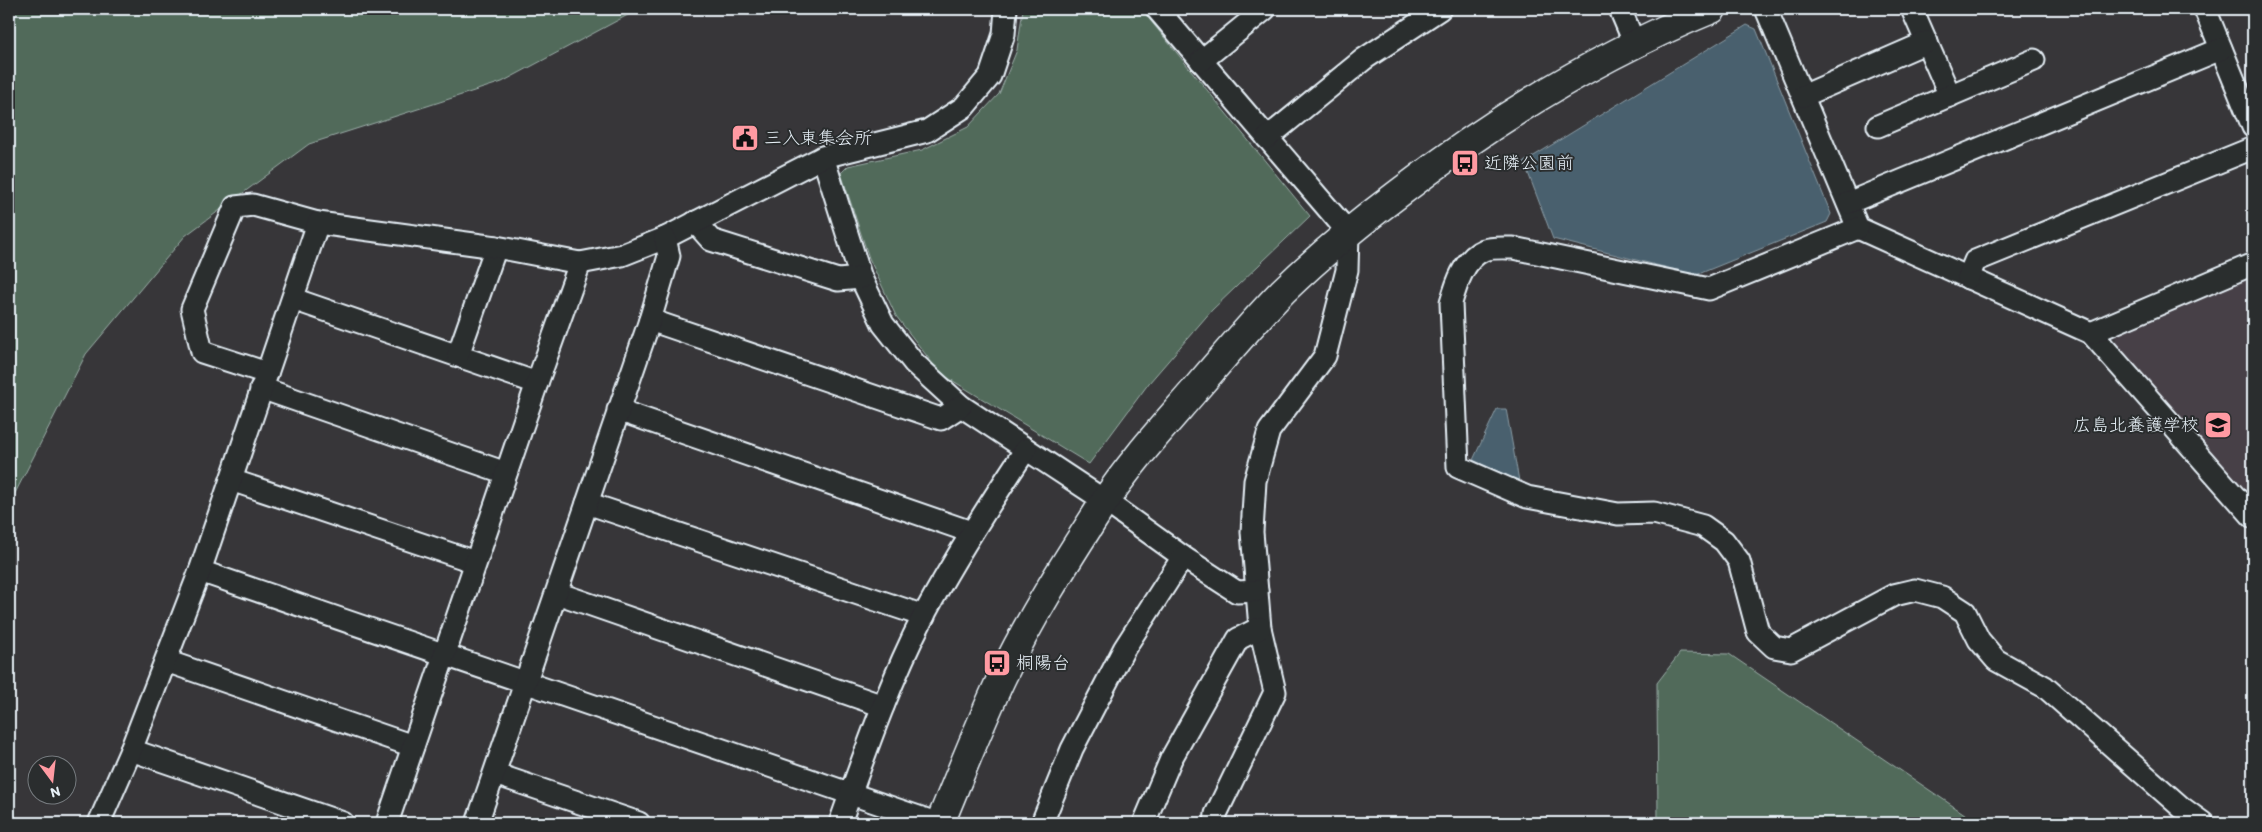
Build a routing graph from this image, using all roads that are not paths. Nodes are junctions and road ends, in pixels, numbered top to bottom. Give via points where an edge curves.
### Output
1 (1006, 9) edge
2 (1156, 9) edge
3 (1265, 9) edge
4 (1440, 9) edge
5 (1620, 9) edge
6 (1712, 9) edge
7 (1766, 9) edge
8 (1912, 9) edge
9 (2205, 9) edge
10 (1634, 42) junction
11 (1927, 42) junction
12 (2221, 49) junction
13 (2034, 60) dead end
14 (1201, 61) junction
15 (1803, 96) junction
16 (1950, 96) junction
17 (1878, 126) dead end
18 (2253, 127) edge
19 (1267, 138) junction
20 (2253, 148) edge
21 (823, 157) junction
22 (1848, 202) junction
23 (695, 222) junction
24 (318, 224) junction
25 (1858, 228) junction
26 (1348, 232) junction
27 (665, 238) junction
28 (496, 246) junction
29 (580, 262) junction
30 (2253, 264) edge
31 (861, 278) junction
32 (1968, 278) junction
33 (293, 299) junction
34 (650, 320) junction
35 (2091, 333) junction
36 (458, 355) junction
37 (264, 381) junction
38 (537, 382) junction
39 (961, 406) junction
40 (618, 410) junction
41 (1026, 449) junction
42 (506, 473) junction
43 (231, 480) junction
44 (1105, 501) junction
45 (587, 503) junction
46 (2253, 516) edge
47 (971, 532) junction
48 (1183, 557) junction
49 (475, 562) junction
50 (200, 571) junction
51 (1257, 592) junction
52 (557, 593) junction
53 (924, 616) junction
54 (1260, 628) junction
55 (444, 654) junction
56 (166, 661) junction
57 (526, 683) junction
58 (883, 706) junction
59 (413, 746) junction
60 (131, 750) junction
61 (495, 774) junction
62 (850, 794) junction
63 (99, 823) edge
64 (343, 823) edge
65 (387, 823) edge
66 (477, 823) edge
67 (639, 823) edge
68 (840, 823) edge
69 (936, 823) edge
70 (940, 823) edge
71 (1042, 823) edge
72 (1144, 823) edge
73 (1214, 823) edge
74 (2203, 823) edge

1 - 21 street via 1004,34 990,76 964,107 928,131
2 - 14 street
3 - 14 street
4 - 19 street via 1364,59
5 - 10 street
6 - 10 street
7 - 15 street
8 - 11 street
9 - 12 street
10 - 26 street via 1491,126
11 - 15 street
11 - 16 street
12 - 18 street
12 - 22 street
13 - 16 street
14 - 19 street
15 - 22 street
16 - 17 street
19 - 26 street
20 - 32 street via 1975,261
21 - 23 street
21 - 31 street
22 - 25 street
23 - 27 street
23 - 31 street via 711,240 838,280
24 - 28 street
24 - 33 street
24 - 37 street via 253,205 235,208 192,308 202,352
25 - 32 street
25 - 74 street via 1709,289 1512,248 1484,250 1471,259 1457,283 1451,303 1458,467 1527,497 1618,514 1654,513 1703,526 1724,541 1739,561 1758,632 1774,647 1791,650 1894,595 1916,590 1942,597 1965,612 1979,640 1996,660 2045,687
26 - 44 street via 1284,291 1222,358 1152,439
26 - 51 street via 1347,270 1325,356 1269,431 1255,481 1252,532
27 - 29 street via 622,255
27 - 34 street via 669,256
28 - 29 street
28 - 36 street
29 - 38 street
30 - 35 street
31 - 39 street via 883,324 914,363
32 - 35 street
33 - 36 street
33 - 37 street
34 - 39 street via 941,419
34 - 40 street
35 - 46 street
36 - 38 street
37 - 42 street
37 - 43 street
38 - 42 street
39 - 41 street
40 - 45 street
40 - 47 street
41 - 44 street
41 - 47 street
42 - 49 street
43 - 49 street
43 - 50 street
44 - 48 street
44 - 70 street via 1045,599 1002,678
45 - 52 street
45 - 53 street
47 - 53 street
48 - 51 street via 1237,592
48 - 71 street via 1124,649 1072,749
49 - 55 street
50 - 55 street
50 - 56 street
51 - 54 street
52 - 57 street
52 - 58 street
53 - 58 street
54 - 72 street via 1238,639 1171,759
54 - 73 street via 1275,692
55 - 57 street
55 - 59 street
56 - 59 street
56 - 60 street
57 - 61 street
57 - 62 street
58 - 62 street
59 - 65 street
60 - 63 street
60 - 64 street
61 - 66 street
61 - 67 street
62 - 68 street
62 - 69 street

